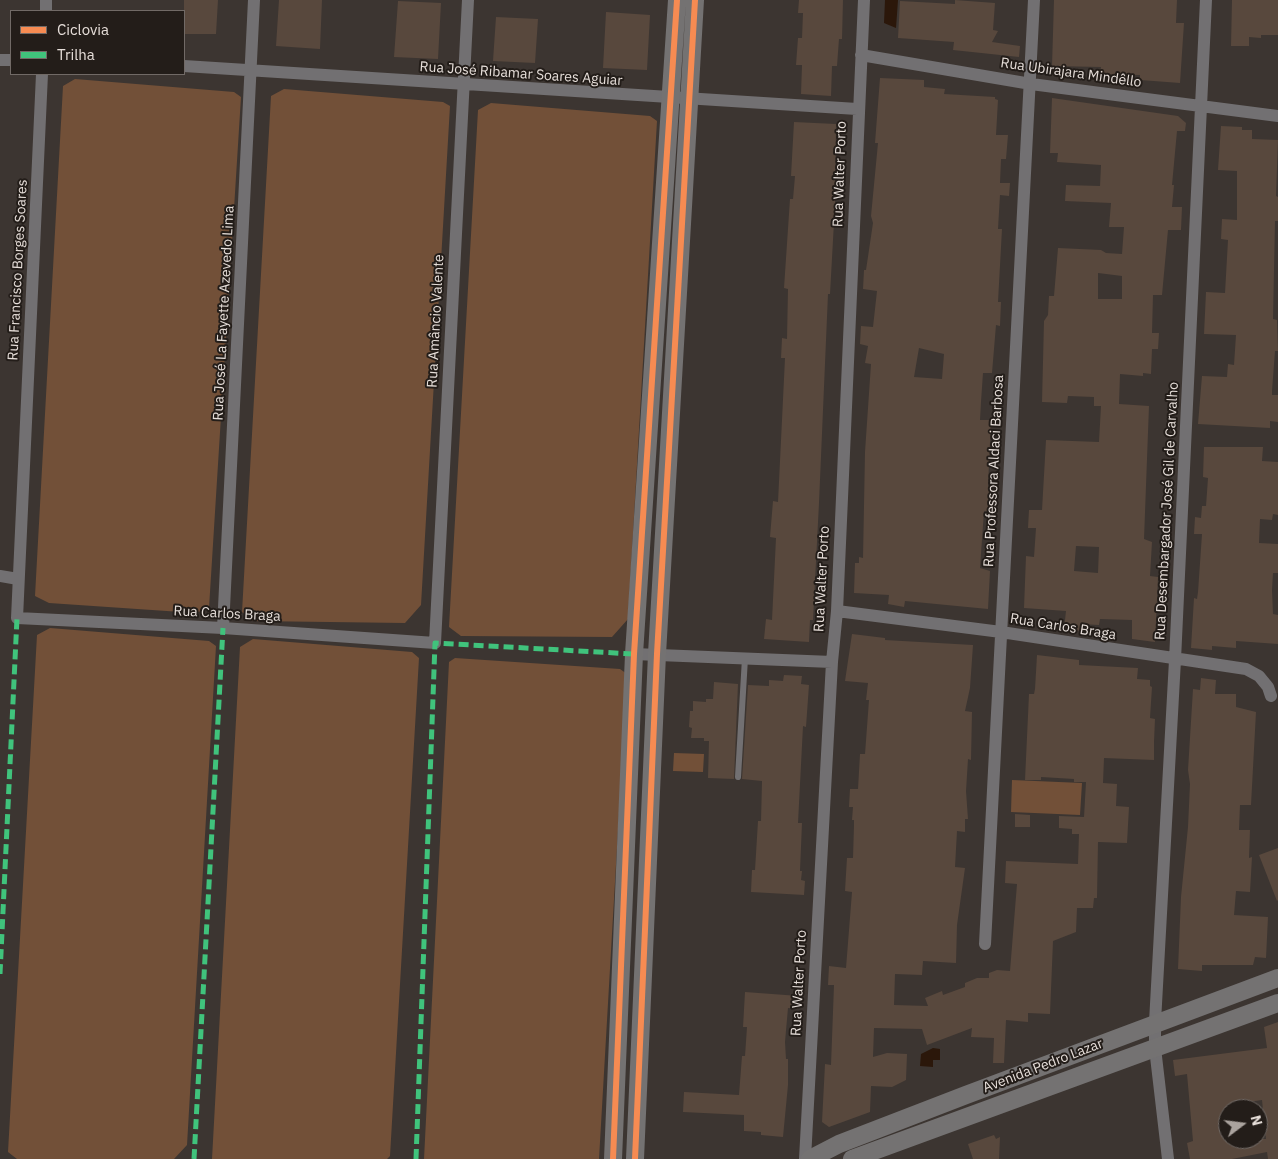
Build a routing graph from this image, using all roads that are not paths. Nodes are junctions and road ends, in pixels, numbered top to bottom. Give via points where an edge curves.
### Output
1 (254, 0) edge
2 (468, 0) edge
3 (677, 0) edge
4 (695, 0) edge
5 (864, 0) edge
6 (1034, 0) edge
7 (1206, 0) edge
8 (861, 55) junction
9 (185, 66) edge
10 (251, 69) junction
11 (42, 75) edge
12 (1031, 84) junction
13 (463, 86) junction
14 (672, 98) junction
15 (690, 99) junction
16 (1202, 105) junction
17 (857, 109) junction
18 (1278, 116) edge
19 (0, 576) edge
20 (18, 579) junction
21 (837, 611) junction
22 (17, 618) joint
23 (223, 628) junction
24 (1001, 632) junction
25 (435, 643) joint
26 (634, 654) junction
27 (657, 654) junction
28 (745, 658) junction
29 (1175, 660) junction
30 (832, 662) junction
31 (1271, 696) dead end
32 (738, 777) dead end
33 (628, 802) junction
34 (650, 803) junction
35 (984, 944) dead end
36 (1278, 978) edge
37 (1278, 1003) edge
38 (1155, 1022) junction
39 (618, 1025) junction
40 (640, 1028) junction
41 (1155, 1048) junction
42 (1018, 1075) junction
43 (1026, 1095) junction
44 (613, 1159) edge
45 (635, 1159) edge
46 (805, 1159) edge
47 (810, 1159) edge
48 (852, 1159) edge
49 (1168, 1159) edge

1 - 10 street, Rua José La Fayette Azevedo Lima
2 - 13 street, Rua Amâncio Valente
3 - 14 main road
4 - 15 main road
5 - 8 street, Rua Walter Porto
6 - 12 street, Rua Professora Aldaci Barbosa
7 - 16 street, Rua Desembargador José Gil de Carvalho
8 - 12 street, Rua Ubirajara Mindêllo
8 - 17 street, Rua Walter Porto
9 - 10 street, Rua José Ribamar Soares Aguiar
10 - 13 street, Rua José Ribamar Soares Aguiar
10 - 23 street, Rua José La Fayette Azevedo Lima
11 - 20 street, Rua Francisco Borges Soares
12 - 16 street, Rua Ubirajara Mindêllo
12 - 24 street, Rua Professora Aldaci Barbosa
13 - 14 street, Rua José Ribamar Soares Aguiar
13 - 25 street, Rua Amâncio Valente
14 - 15 street, Rua José Ribamar Soares Aguiar
14 - 26 main road
15 - 17 street, Rua José Ribamar Soares Aguiar
15 - 27 main road
16 - 18 street, Rua Ubirajara Mindêllo
16 - 29 street, Rua Desembargador José Gil de Carvalho
17 - 21 street, Rua Walter Porto
19 - 20 street
20 - 22 street, Rua Francisco Borges Soares
21 - 24 street, Rua Carlos Braga
21 - 30 street, Rua Walter Porto
22 - 23 street, Rua Carlos Braga
23 - 25 street, Rua Carlos Braga
24 - 29 street, Rua Carlos Braga
24 - 35 street, Rua Professora Aldaci Barbosa
26 - 27 street
26 - 33 main road
27 - 28 street
27 - 34 main road
28 - 30 street
28 - 32 lane
29 - 31 street, Rua Carlos Braga via 1246,669 1259,676
29 - 38 street, Rua Desembargador José Gil de Carvalho
30 - 46 street, Rua Walter Porto
33 - 34 main road
33 - 39 main road
34 - 40 main road
36 - 38 main road, Avenida Pedro Lazar
37 - 41 main road, Avenida Pedro Lazar
38 - 41 street, Rua Desembargador José Gil de Carvalho
38 - 42 main road, Avenida Pedro Lazar
39 - 40 main road
39 - 44 main road
40 - 45 main road
41 - 43 main road, Avenida Pedro Lazar
41 - 49 street, Rua Desembargador José Gil de Carvalho
42 - 43 main road
42 - 47 main road, Avenida Pedro Lazar via 839,1144
43 - 48 main road, Avenida Pedro Lazar

